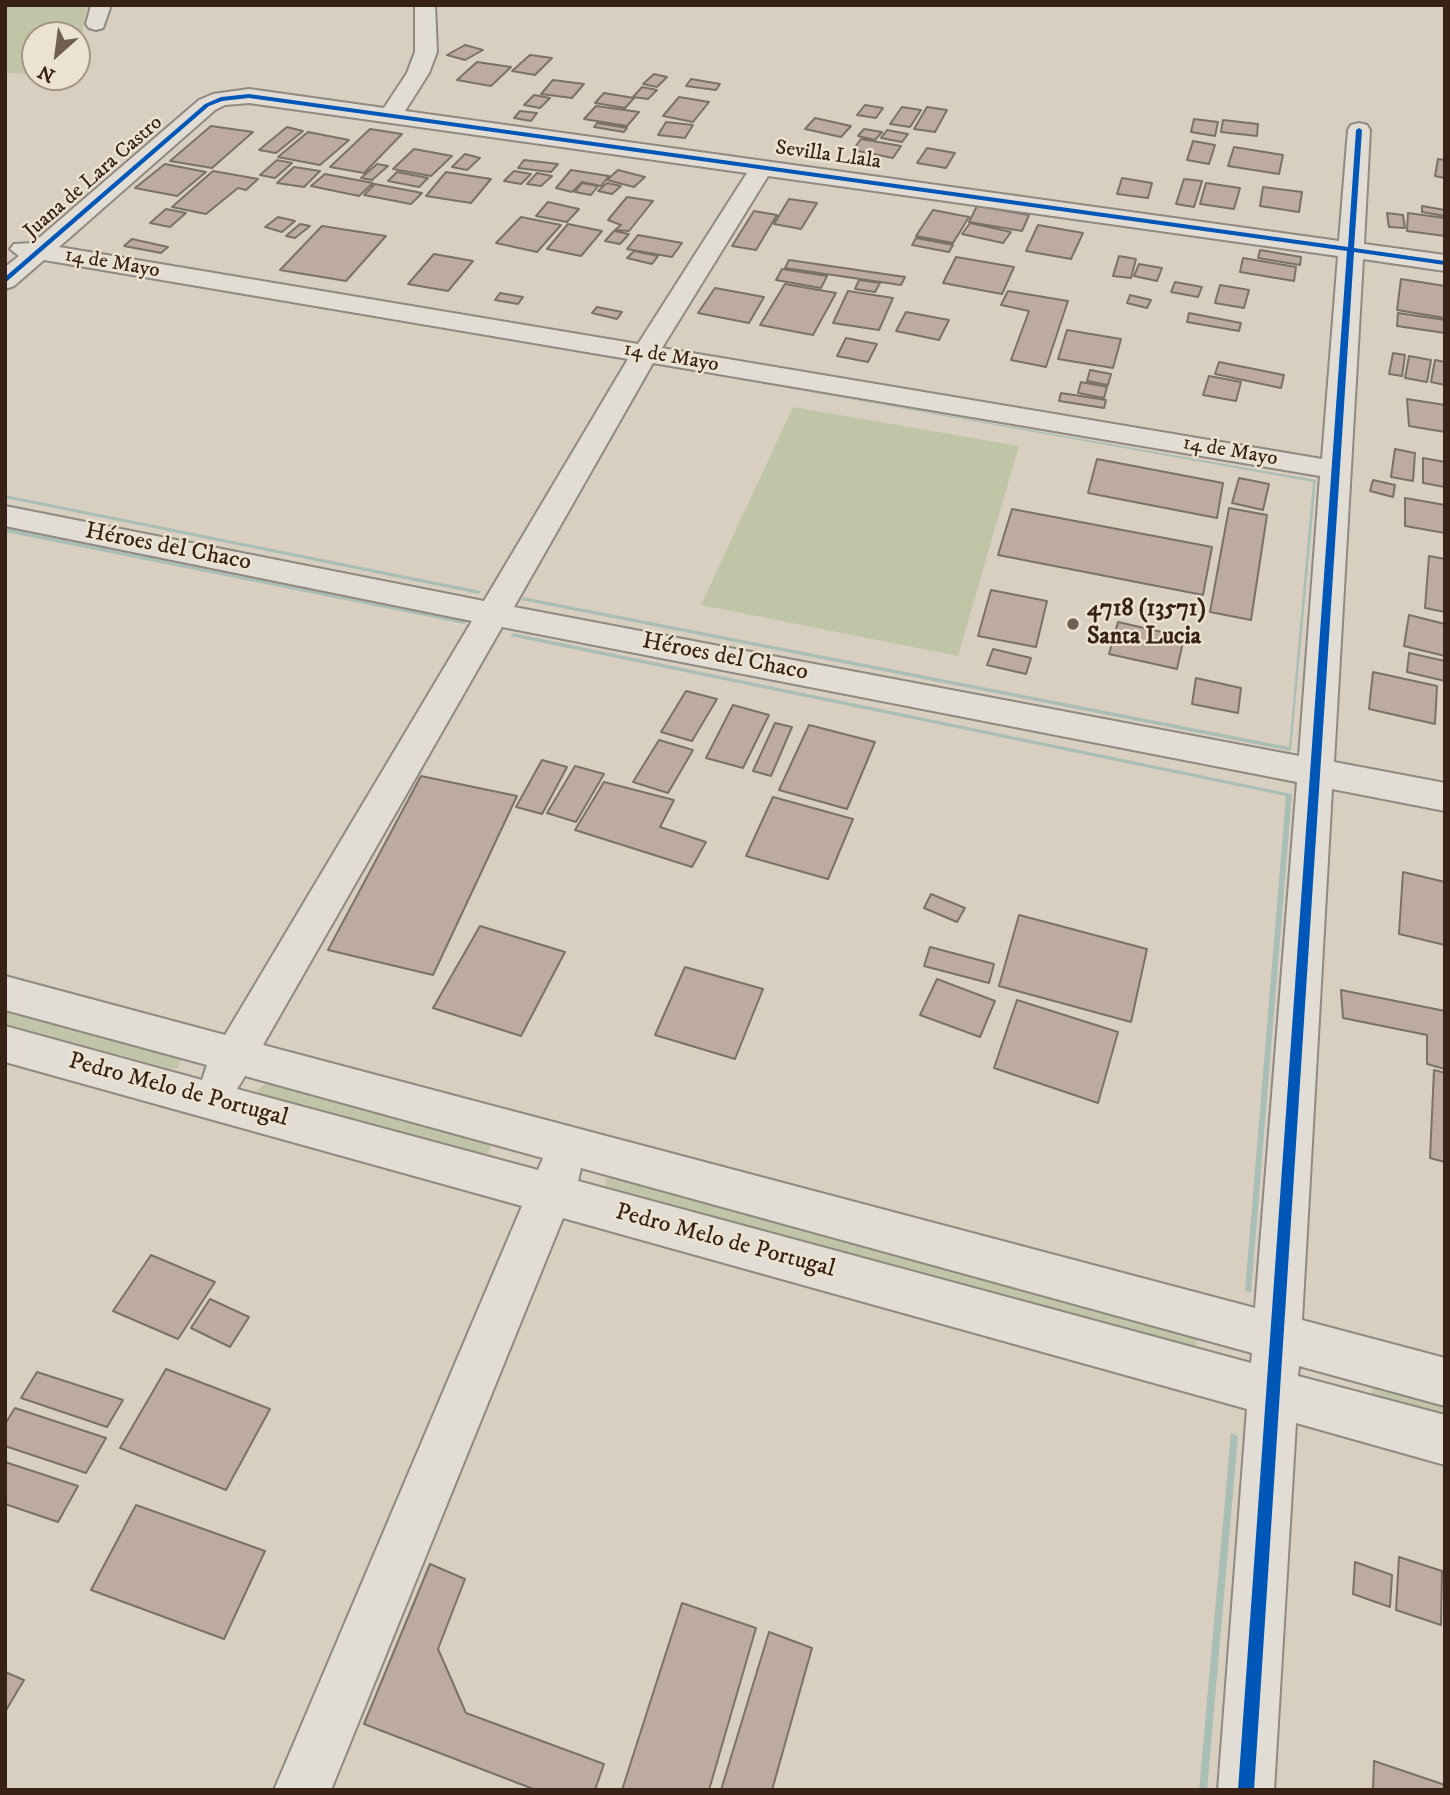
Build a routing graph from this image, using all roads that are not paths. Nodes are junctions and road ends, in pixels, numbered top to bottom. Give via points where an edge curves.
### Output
1 (425, 5) edge
2 (207, 105) joint
3 (391, 115) junction
4 (1359, 130) dead end
5 (762, 167) junction
6 (5, 246) edge
7 (1352, 250) junction
8 (39, 251) junction
9 (1445, 262) edge
10 (5, 281) edge
11 (645, 354) junction
12 (1336, 470) junction
13 (5, 516) edge
14 (493, 614) junction
15 (1316, 772) junction
16 (1445, 797) edge
17 (5, 993) edge
18 (5, 1044) edge
19 (234, 1055) junction
20 (208, 1100) junction
21 (570, 1146) junction
22 (551, 1194) junction
23 (1279, 1337) junction
24 (1445, 1382) edge
25 (1274, 1393) junction
26 (1445, 1440) edge
27 (302, 1790) edge
28 (1245, 1790) edge

1 - 3 street via 426,52
2 - 3 street, Sevilla Llala via 249,96
2 - 8 street, Juana de Lara Castro
3 - 5 street, Sevilla Llala
4 - 7 street
5 - 7 street, Sevilla Llala
5 - 11 street
6 - 8 street, 14 de Mayo
7 - 9 street, Sevilla Llala
7 - 12 street
8 - 10 street, Juana de Lara Castro
8 - 11 street, 14 de Mayo
11 - 12 street, 14 de Mayo
11 - 14 street
12 - 15 street
13 - 14 street, Héroes del Chaco
14 - 15 street, Héroes del Chaco
14 - 19 street
15 - 16 street, Héroes del Chaco
15 - 23 street
17 - 19 street, Pedro Melo de Portugal
18 - 20 street, Pedro Melo de Portugal
19 - 20 street
19 - 21 street, Pedro Melo de Portugal
20 - 22 street, Pedro Melo de Portugal
21 - 22 street
21 - 23 street, Pedro Melo de Portugal
22 - 25 street, Pedro Melo de Portugal
22 - 27 street
23 - 24 street, Pedro Melo de Portugal
23 - 25 street
25 - 26 street, Pedro Melo de Portugal
25 - 28 street

